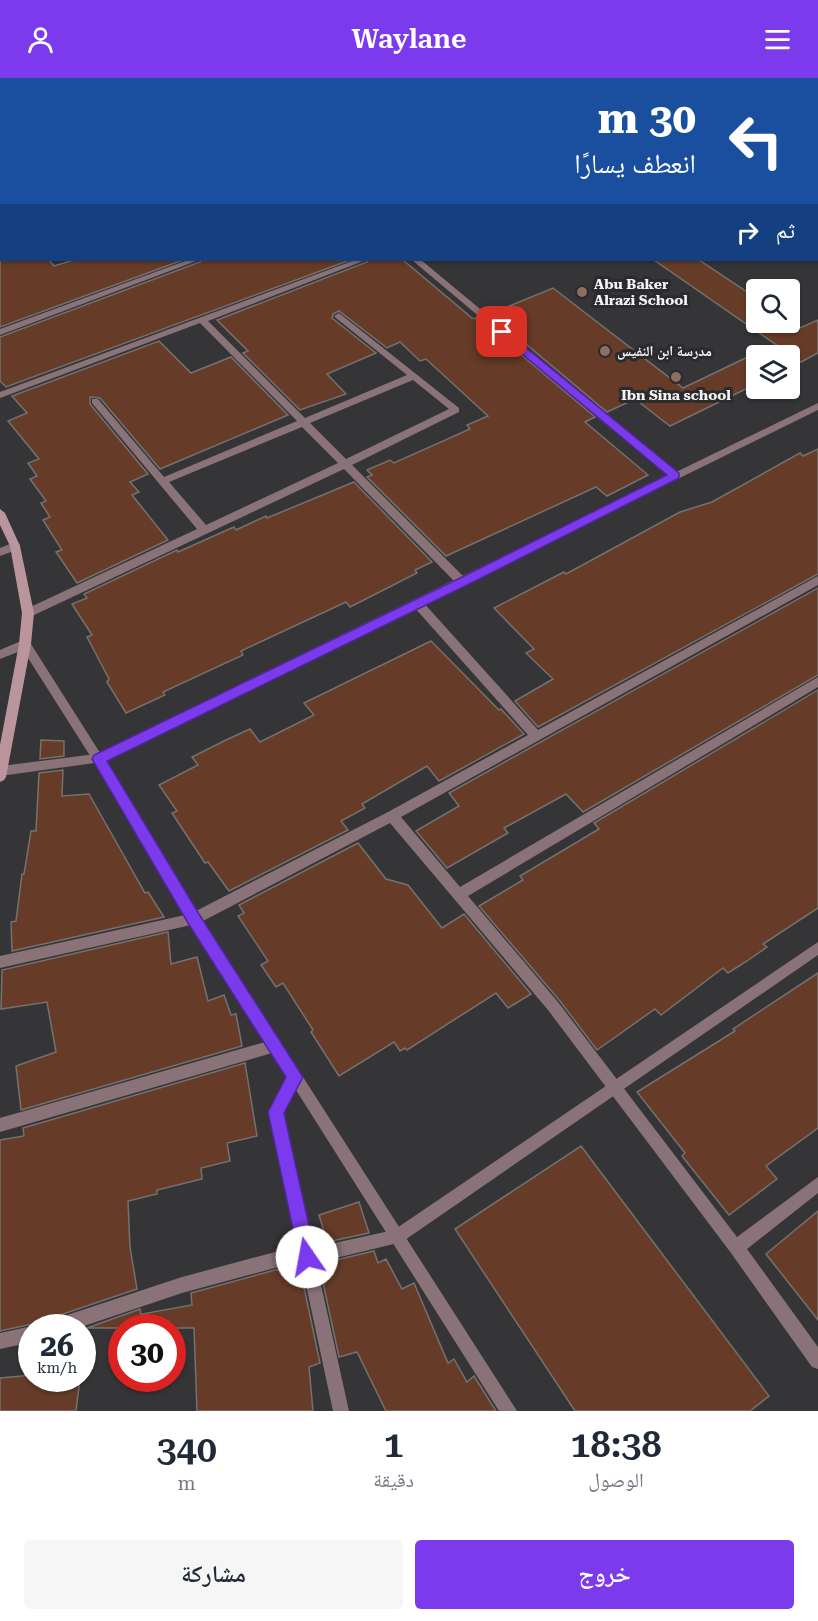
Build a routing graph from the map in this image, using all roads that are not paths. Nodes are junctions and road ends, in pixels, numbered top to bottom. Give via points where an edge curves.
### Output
1 (192, 261) edge
2 (359, 261) edge
3 (417, 261) edge
4 (339, 316) dead end
5 (201, 320) junction
6 (0, 332) edge
7 (414, 376) junction
8 (0, 395) edge
9 (95, 402) dead end
10 (818, 406) edge
11 (303, 422) junction
12 (345, 464) junction
13 (675, 476) junction
14 (163, 481) junction
15 (0, 513) edge
16 (203, 529) junction
17 (15, 546) junction
18 (0, 552) edge
19 (818, 580) edge
20 (462, 582) junction
21 (418, 604) junction
22 (28, 614) junction
23 (25, 644) junction
24 (0, 655) edge
25 (818, 681) edge
26 (536, 736) junction
27 (98, 759) junction
28 (0, 773) edge
29 (392, 816) junction
30 (458, 895) junction
31 (194, 919) junction
32 (818, 948) edge
33 (0, 962) edge
34 (275, 1046) junction
35 (295, 1077) junction
36 (615, 1086) junction
37 (0, 1125) edge
38 (818, 1184) edge
39 (397, 1237) junction
40 (736, 1248) junction
41 (307, 1257) junction
42 (95, 1314) edge
43 (18, 1337) edge
44 (0, 1341) edge
45 (818, 1361) edge
46 (341, 1411) edge
47 (509, 1411) edge

1 - 6 street
2 - 5 street
3 - 13 street
4 - 7 street
5 - 8 street
5 - 11 street
7 - 11 street
7 - 12 street via 456,410
9 - 14 street
10 - 13 street
11 - 12 street
11 - 14 street
12 - 16 street
12 - 20 street
13 - 20 street
14 - 16 street
15 - 17 main road
16 - 22 street
17 - 18 street
17 - 22 main road
19 - 26 street
20 - 21 street
21 - 26 street
21 - 27 street
22 - 23 main road
23 - 24 street
23 - 27 street
23 - 28 main road
25 - 30 street
26 - 29 street
27 - 28 street
27 - 31 street
29 - 30 street
29 - 31 street
30 - 36 street
31 - 33 street
31 - 34 street
32 - 36 street
34 - 35 street
34 - 37 street
35 - 39 street
35 - 41 street via 276,1112
36 - 39 street
36 - 40 street
38 - 40 street
39 - 41 street
39 - 47 street
40 - 45 street
41 - 42 street via 275,1260 192,1282
41 - 46 street
43 - 44 street

